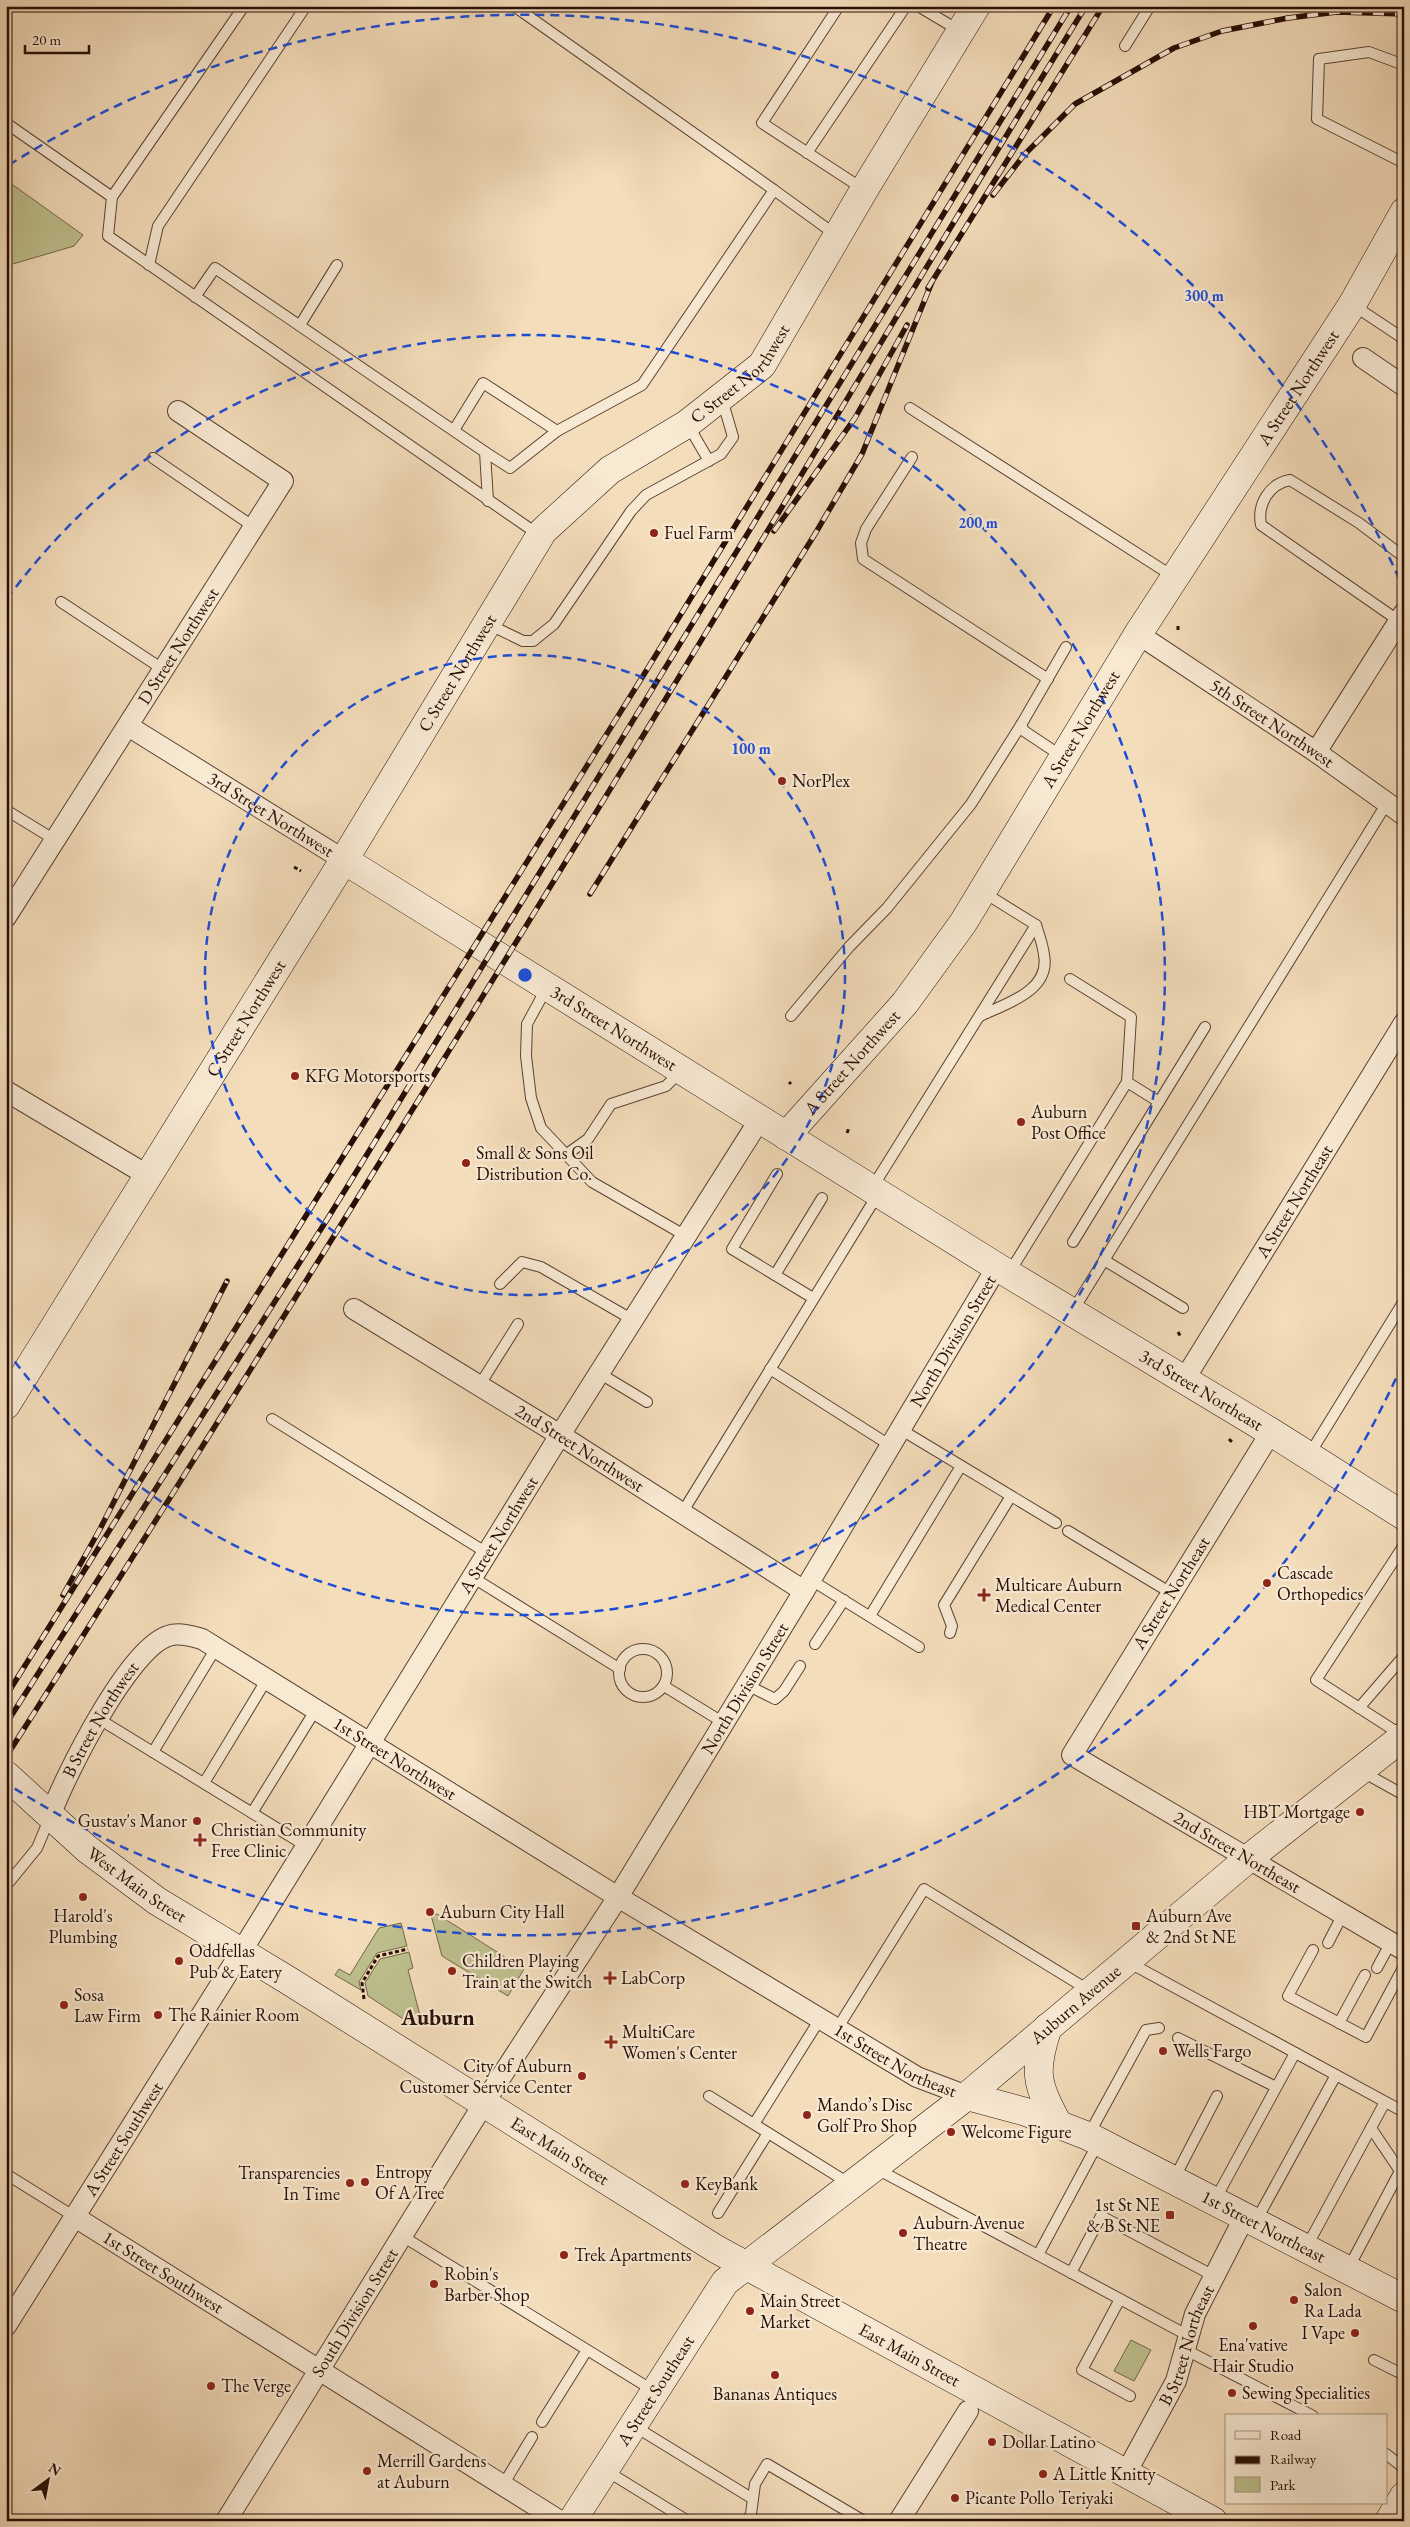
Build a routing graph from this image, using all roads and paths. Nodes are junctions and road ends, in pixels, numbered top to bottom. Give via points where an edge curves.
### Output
1 (244, 6) edge
2 (306, 6) edge
3 (514, 6) edge
4 (839, 6) edge
5 (906, 6) edge
6 (918, 6) edge
7 (976, 6) edge
8 (1150, 6) edge
9 (961, 32) junction
10 (1125, 46) dead end
11 (1404, 65) edge
12 (6, 123) edge
13 (807, 153) junction
14 (1404, 163) edge
15 (774, 190) junction
16 (864, 190) junction
17 (112, 197) junction
18 (1404, 212) edge
19 (838, 235) junction
20 (149, 265) junction
21 (337, 265) dead end
22 (195, 297) junction
23 (1352, 305) junction
24 (300, 325) junction
25 (1404, 339) edge
26 (1363, 358) dead end
27 (1404, 386) edge
28 (722, 398) junction
29 (910, 408) dead end
30 (178, 411) dead end
31 (687, 424) junction
32 (454, 430) junction
33 (557, 431) junction
34 (485, 452) junction
35 (912, 457) dead end
36 (153, 458) dead end
37 (709, 461) junction
38 (488, 501) junction
39 (254, 527) junction
40 (540, 536) junction
41 (1404, 557) edge
42 (1175, 578) junction
43 (61, 602) dead end
44 (1401, 617) edge
45 (487, 624) junction
46 (1178, 624) dead end
47 (1178, 630) dead end
48 (1138, 634) junction
49 (1066, 647) dead end
50 (164, 670) junction
51 (1048, 679) junction
52 (1021, 725) junction
53 (128, 726) junction
54 (1316, 752) junction
55 (1064, 757) junction
56 (1387, 803) junction
57 (6, 810) edge
58 (1404, 815) edge
59 (55, 840) junction
60 (344, 860) junction
61 (294, 867) dead end
62 (301, 871) dead end
63 (982, 891) junction
64 (6, 917) edge
65 (1036, 925) junction
66 (1070, 979) dead end
67 (547, 987) junction
68 (791, 1016) dead end
69 (979, 1017) junction
70 (1404, 1023) edge
71 (1205, 1027) dead end
72 (682, 1070) junction
73 (1127, 1082) junction
74 (6, 1091) edge
75 (1159, 1102) junction
76 (760, 1119) junction
77 (786, 1136) junction
78 (567, 1154) junction
79 (777, 1174) dead end
80 (147, 1175) junction
81 (875, 1191) junction
82 (822, 1198) dead end
83 (686, 1236) junction
84 (1073, 1242) dead end
85 (1104, 1260) junction
86 (1003, 1271) junction
87 (775, 1275) junction
88 (500, 1284) dead end
89 (813, 1298) junction
90 (1404, 1302) edge
91 (1183, 1308) dead end
92 (354, 1309) dead end
93 (1072, 1312) junction
94 (633, 1320) junction
95 (518, 1324) dead end
96 (1178, 1332) dead end
97 (1180, 1336) dead end
98 (770, 1369) junction
99 (599, 1373) junction
100 (1184, 1380) junction
101 (478, 1386) junction
102 (647, 1402) dead end
103 (6, 1406) edge
104 (272, 1419) dead end
105 (1271, 1432) junction
106 (560, 1435) junction
107 (896, 1438) junction
108 (1308, 1456) junction
109 (961, 1466) junction
110 (1011, 1496) junction
111 (682, 1513) junction
112 (1404, 1516) edge
113 (1056, 1523) dead end
114 (1068, 1531) dead end
115 (1404, 1545) edge
116 (487, 1553) junction
117 (472, 1577) junction
118 (807, 1586) junction
119 (1172, 1593) junction
120 (844, 1600) junction
121 (870, 1616) junction
122 (950, 1634) dead end
123 (168, 1636) joint
124 (815, 1644) dead end
125 (919, 1647) dead end
126 (216, 1648) junction
127 (1404, 1656) edge
128 (800, 1666) dead end
129 (620, 1669) junction
130 (267, 1679) junction
131 (747, 1685) junction
132 (664, 1686) junction
133 (1359, 1708) junction
134 (316, 1709) junction
135 (99, 1719) junction
136 (724, 1723) junction
137 (1404, 1736) edge
138 (370, 1742) junction
139 (153, 1752) junction
140 (1072, 1755) joint
141 (1360, 1770) junction
142 (6, 1775) edge
143 (204, 1783) junction
144 (1404, 1795) edge
145 (252, 1813) junction
146 (50, 1816) junction
147 (306, 1846) junction
148 (1249, 1858) junction
149 (6, 1886) edge
150 (618, 1897) junction
151 (1343, 1914) junction
152 (1328, 1943) dead end
153 (1397, 1946) edge
154 (408, 1949) dead end
155 (1314, 1950) dead end
156 (241, 1952) junction
157 (1128, 1962) junction
158 (1404, 1966) edge
159 (1376, 1968) dead end
160 (1365, 1975) dead end
161 (1091, 1991) junction
162 (364, 2000) dead end
163 (1339, 2023) junction
164 (829, 2024) junction
165 (1048, 2027) junction
166 (1159, 2028) dead end
167 (1178, 2038) dead end
168 (1295, 2053) junction
169 (1336, 2075) junction
170 (1276, 2087) junction
171 (709, 2096) dead end
172 (967, 2096) junction
173 (1217, 2096) dead end
174 (1386, 2102) junction
175 (484, 2104) junction
176 (1404, 2112) edge
177 (754, 2124) junction
178 (1058, 2124) junction
179 (1371, 2128) junction
180 (768, 2133) junction
181 (1093, 2138) junction
182 (874, 2168) junction
183 (6, 2174) edge
184 (1174, 2179) junction
185 (852, 2185) junction
186 (1215, 2200) junction
187 (718, 2213) dead end
188 (75, 2217) junction
189 (1251, 2219) junction
190 (402, 2236) junction
191 (1306, 2248) junction
192 (1038, 2256) junction
193 (744, 2266) junction
194 (1348, 2270) junction
195 (1071, 2273) junction
196 (1214, 2276) junction
197 (1120, 2299) junction
198 (1404, 2299) edge
199 (6, 2326) edge
200 (1187, 2343) junction
201 (587, 2350) junction
202 (1374, 2360) dead end
203 (320, 2370) junction
204 (1404, 2375) edge
205 (654, 2391) junction
206 (1130, 2396) dead end
207 (968, 2411) dead end
208 (1310, 2414) edge
209 (542, 2422) dead end
210 (633, 2426) junction
211 (532, 2437) dead end
212 (1388, 2456) edge
213 (1404, 2468) edge
214 (604, 2470) junction
215 (1126, 2472) junction
216 (503, 2485) junction
217 (1404, 2496) edge
218 (753, 2499) junction
219 (749, 2517) edge
220 (226, 2521) edge
221 (560, 2521) edge
222 (572, 2521) edge
223 (688, 2521) edge
224 (864, 2521) edge
225 (898, 2521) edge
226 (1213, 2521) edge
227 (1389, 2521) edge

1 - 17 lane
2 - 20 lane via 158,226
3 - 15 lane
4 - 13 lane via 762,122
5 - 13 lane
6 - 9 lane
7 - 9 street, C Street Northwest
8 - 10 lane
9 - 16 street, C Street Northwest
11 - 14 lane via 1369,52 1319,59 1317,119
12 - 17 lane
13 - 16 lane
15 - 19 lane
15 - 33 lane via 642,385
16 - 19 street, C Street Northwest
17 - 20 lane via 108,236
18 - 23 street, A Street Northwest
19 - 28 street, C Street Northwest via 762,365
20 - 22 lane
21 - 24 lane
22 - 24 lane via 215,268
22 - 38 lane
23 - 25 lane
23 - 42 street, A Street Northwest
24 - 32 lane
26 - 27 street
28 - 31 street, C Street Northwest
28 - 37 lane via 733,437 721,454
29 - 42 lane
30 - 39 street, D Street Northwest via 283,481
31 - 37 lane
31 - 40 street, C Street Northwest via 610,470
32 - 33 lane via 483,383
32 - 34 lane
33 - 34 lane via 510,468
34 - 38 lane
35 - 51 lane via 866,530 861,543 862,559
36 - 39 lane
37 - 45 lane via 646,495 631,511 554,624 533,641 523,641
38 - 40 lane
39 - 50 street, D Street Northwest
40 - 45 street, C Street Northwest
41 - 44 lane via 1359,523 1290,480 1279,482 1264,497 1259,516 1261,524
42 - 48 street, A Street Northwest
43 - 50 lane
44 - 54 street
45 - 60 street, C Street Northwest
46 - 47 path
48 - 54 street, 5th Street Northwest
48 - 55 street, A Street Northwest
49 - 51 lane
50 - 53 street, D Street Northwest
51 - 52 lane
52 - 55 lane via 1024,731
52 - 68 lane via 971,804 887,908 849,946
53 - 59 street, D Street Northwest
53 - 60 street, 3rd Street Northwest
54 - 56 street, 5th Street Northwest
55 - 63 street, A Street Northwest
56 - 58 street, 5th Street Northwest
56 - 85 lane
57 - 59 lane
59 - 64 street, D Street Northwest
60 - 67 street, 3rd Street Northwest
60 - 80 street, C Street Northwest
61 - 62 path
63 - 65 lane
63 - 77 street, A Street Northwest via 963,924 905,1003
65 - 69 lane
65 - 69 lane via 1045,957 1039,982 1031,991
66 - 73 lane via 1131,1017
67 - 72 street, 3rd Street Northwest
67 - 78 lane via 527,1024 526,1056 532,1098 541,1128
69 - 81 lane
70 - 100 street, A Street Northeast
71 - 75 lane
72 - 76 street, 3rd Street Northwest
72 - 78 lane via 666,1086 611,1104 588,1139
73 - 75 lane
73 - 86 lane
74 - 80 street
75 - 84 lane
76 - 77 street, 3rd Street Northwest
76 - 83 street, A Street Northwest
77 - 81 street, 3rd Street Northwest
78 - 83 lane via 592,1182
79 - 87 lane via 732,1249
80 - 103 street, C Street Northwest
81 - 86 street, 3rd Street Northwest
81 - 89 lane
82 - 87 lane
83 - 94 street, A Street Northwest
85 - 91 lane
85 - 93 lane
86 - 93 street, 3rd Street Northeast
86 - 107 street, North Division Street
87 - 89 lane
88 - 94 lane via 522,1262 541,1266
89 - 98 lane
90 - 108 lane
92 - 101 street, 2nd Street Northwest
93 - 100 street, 3rd Street Northeast
94 - 99 street, A Street Northwest
95 - 101 lane
96 - 97 path
98 - 107 lane
98 - 111 lane
99 - 102 lane
99 - 106 street, A Street Northwest
100 - 105 street, 3rd Street Northeast
101 - 106 street, 2nd Street Northwest
104 - 116 lane
105 - 108 street, 3rd Street Northeast
105 - 119 street, A Street Northeast
106 - 111 street, 2nd Street Northwest
106 - 116 street, A Street Northwest
107 - 109 lane
107 - 118 street, North Division Street
108 - 112 street, 3rd Street Northeast
109 - 110 lane
109 - 121 lane
110 - 113 lane
110 - 122 lane via 944,1605 952,1626
111 - 118 street, 2nd Street Northwest
114 - 119 lane
115 - 133 lane via 1316,1680
116 - 117 street, A Street Northwest
117 - 129 lane
117 - 138 street, A Street Northwest
118 - 120 lane
118 - 131 street, North Division Street
119 - 140 street, A Street Northeast
120 - 121 lane
120 - 124 lane
121 - 125 lane
123 - 126 street, 1st Street Northwest via 193,1636
123 - 135 street, B Street Northwest via 151,1647 134,1665
126 - 130 street, 1st Street Northwest
126 - 139 lane
127 - 133 lane
128 - 131 lane via 784,1691 774,1699
129 - 132 lane via 621,1683 634,1696 653,1696
129 - 132 lane via 626,1656 634,1651 652,1651 666,1664 668,1673
130 - 134 street, 1st Street Northwest
130 - 143 lane
131 - 136 street, North Division Street
132 - 136 lane
133 - 137 lane
134 - 138 street, 1st Street Northwest
134 - 145 lane
135 - 139 lane
135 - 146 street, B Street Northwest via 66,1777
136 - 150 street, North Division Street
137 - 141 street, Auburn Avenue
138 - 147 street, A Street Northwest
138 - 150 street, 1st Street Northwest
139 - 143 lane
140 - 148 street, 2nd Street Northeast
141 - 144 lane
141 - 148 street, Auburn Avenue
142 - 146 street, West Main Street
143 - 145 lane
145 - 147 lane
146 - 149 lane via 38,1846
146 - 156 street, West Main Street via 150,1896
147 - 156 street, A Street Northwest
148 - 151 street, 2nd Street Northeast
148 - 157 street, Auburn Avenue
150 - 164 street, 1st Street Northeast
150 - 175 street, North Division Street
151 - 152 lane
151 - 153 street, 2nd Street Northeast
153 - 159 lane
154 - 162 path via 378,1956 362,1983
155 - 163 lane via 1288,1996
156 - 175 street, West Main Street
156 - 188 street, A Street Southwest
157 - 161 street, Auburn Avenue
157 - 168 lane via 1276,2038
158 - 163 lane via 1366,2037
160 - 163 lane
161 - 164 lane via 924,1889
161 - 165 street, Auburn Avenue
164 - 172 street, 1st Street Northeast via 917,2077
164 - 177 lane
165 - 172 street, Auburn Avenue
165 - 178 street via 1038,2063 1038,2079
166 - 181 lane via 1146,2030
167 - 170 lane
168 - 169 lane via 1327,2065
168 - 170 lane
169 - 174 lane
169 - 189 lane
170 - 186 lane
171 - 177 lane
172 - 178 street, 1st Street Northeast
172 - 182 street, Auburn Avenue
173 - 184 lane
174 - 176 lane
174 - 179 lane
175 - 190 street, South Division Street
175 - 193 street, East Main Street
177 - 180 lane
178 - 181 street, 1st Street Northeast
179 - 191 lane
179 - 194 lane via 1400,2171
180 - 185 lane
180 - 187 lane
181 - 184 street, 1st Street Northeast
181 - 192 lane
182 - 185 street, Auburn Avenue
182 - 192 lane
183 - 188 lane, 1st Street Southwest
184 - 186 street, 1st Street Northeast
185 - 193 street, Auburn Avenue
186 - 189 street, 1st Street Northeast
188 - 199 street, A Street Southwest
188 - 203 street, 1st Street Southwest
189 - 191 street, 1st Street Northeast
189 - 196 street, B Street Northeast
190 - 201 lane
190 - 203 street, South Division Street
191 - 194 street, 1st Street Northeast
192 - 195 lane
193 - 205 street, A Street Southeast via 725,2282
193 - 215 street, East Main Street
194 - 198 street, 1st Street Northeast
195 - 196 lane via 1101,2216
195 - 197 lane
196 - 200 street, B Street Northeast via 1195,2314
197 - 200 lane
197 - 206 lane via 1082,2370
200 - 208 lane
200 - 215 street, B Street Northeast via 1176,2381
201 - 205 lane
201 - 209 lane
202 - 204 lane
203 - 216 street, 1st Street Southwest
203 - 220 street, South Division Street
205 - 210 street, A Street Southeast
207 - 225 street
210 - 214 street, A Street Southeast
210 - 218 lane
211 - 216 lane
212 - 213 lane
214 - 222 street, A Street Southeast
214 - 223 lane
215 - 226 street, East Main Street
216 - 221 street, 1st Street Southwest
217 - 227 street
218 - 219 lane
218 - 224 lane via 755,2484 767,2464

